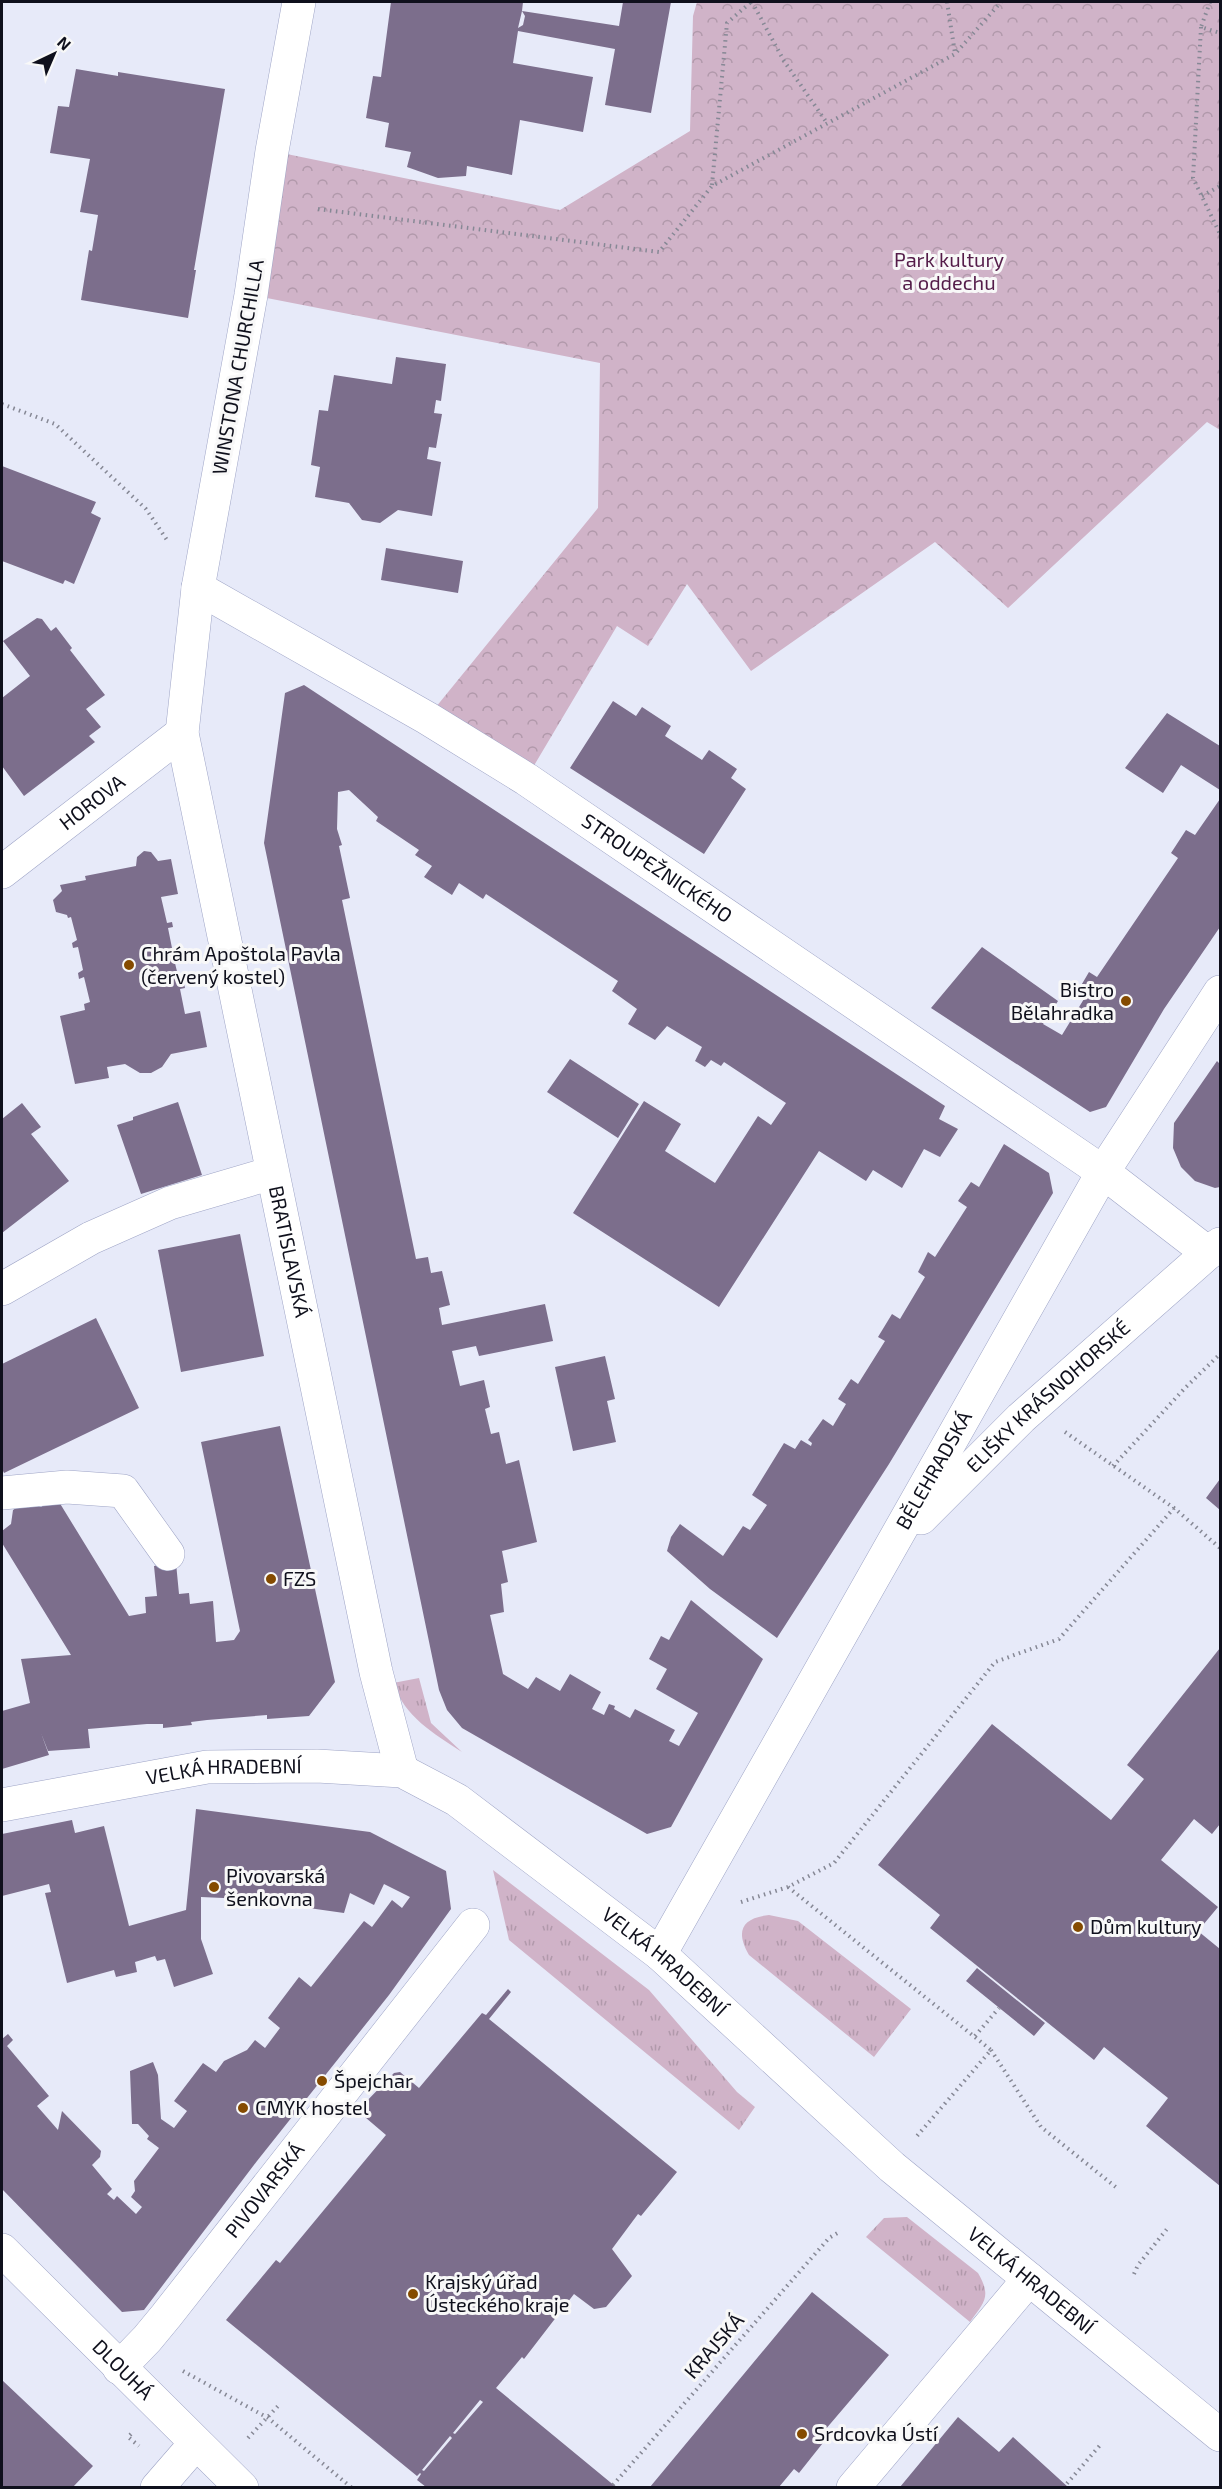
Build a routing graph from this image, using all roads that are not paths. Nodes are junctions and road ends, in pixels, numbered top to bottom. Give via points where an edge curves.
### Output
1 (298, 2) edge
2 (198, 588) junction
3 (182, 733) junction
4 (2, 872) edge
5 (1221, 992) edge
6 (1103, 1172) junction
7 (272, 1173) junction
8 (1214, 1248) edge
9 (2, 1289) edge
10 (2, 1493) edge
11 (892, 1546) junction
12 (168, 1554) dead end
13 (402, 1771) junction
14 (2, 1805) edge
15 (473, 1925) dead end
16 (660, 1954) junction
17 (2, 2250) edge
18 (1029, 2279) junction
19 (119, 2368) junction
20 (1221, 2435) edge
21 (196, 2443) junction
22 (157, 2487) edge
23 (242, 2487) edge
24 (853, 2487) edge

1 - 2 street, WINSTONA CHURCHILLA
2 - 3 street, WINSTONA CHURCHILLA
2 - 6 street, STROUPEŽNICKÉHO via 417,712 526,779
3 - 4 street, HOROVA
3 - 7 street, BRATISLAVSKÁ
5 - 6 street, BĚLEHRADSKÁ
6 - 8 street, ELIŠKY KRÁSNOHORSKÉ
6 - 11 street, BĚLEHRADSKÁ
7 - 9 street via 170,1203 91,1238
7 - 13 street, BRATISLAVSKÁ via 376,1672
8 - 11 street, ELIŠKY KRÁSNOHORSKÉ via 1032,1409
10 - 12 street via 67,1487 123,1491
11 - 16 street, BĚLEHRADSKÁ
13 - 14 street, VELKÁ HRADEBNÍ via 317,1766 207,1767
13 - 16 street, VELKÁ HRADEBNÍ via 457,1800
15 - 19 street, PIVOVARSKÁ via 166,2316
16 - 18 street, VELKÁ HRADEBNÍ via 892,2167
17 - 19 street, DLOUHÁ
18 - 20 street, VELKÁ HRADEBNÍ
18 - 24 street
19 - 21 street, DLOUHÁ
21 - 22 street
21 - 23 street, DLOUHÁ

